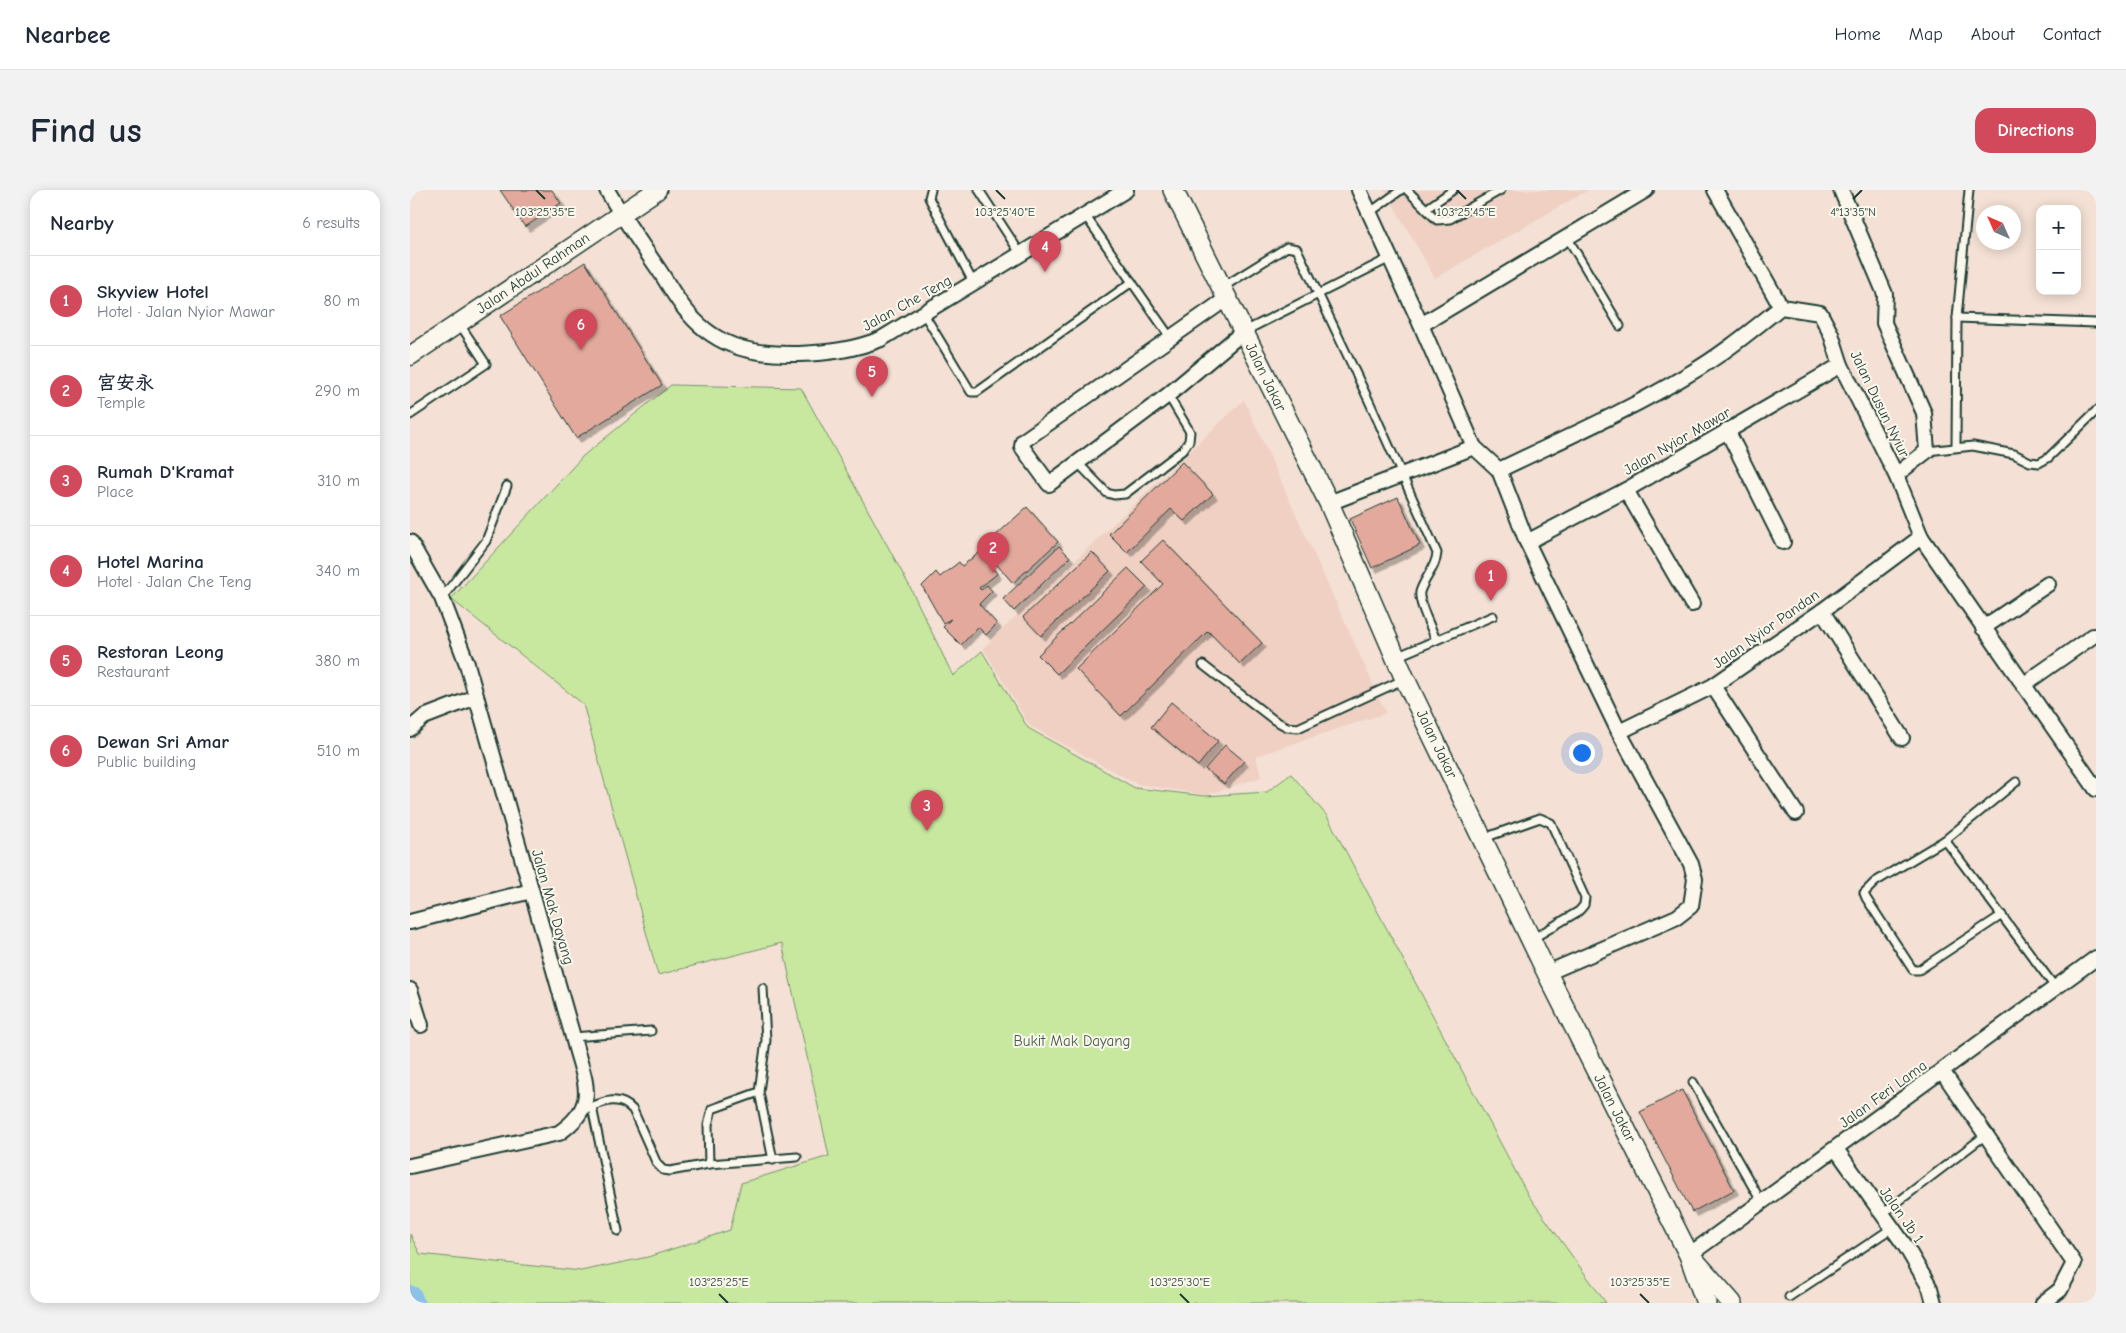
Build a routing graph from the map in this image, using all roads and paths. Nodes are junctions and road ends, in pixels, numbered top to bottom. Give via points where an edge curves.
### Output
1 (607, 190) edge
2 (656, 190) edge
3 (931, 190) edge
4 (979, 190) edge
5 (1126, 190) edge
6 (1159, 190) edge
7 (1173, 190) edge
8 (1359, 190) edge
9 (1401, 190) edge
10 (1406, 190) edge
11 (1453, 190) edge
12 (1501, 190) edge
13 (1646, 190) edge
14 (1715, 190) edge
15 (1841, 190) edge
16 (1969, 190) edge
17 (1426, 209) junction
18 (1369, 213) junction
19 (621, 214) junction
20 (1085, 215) junction
21 (1192, 230) junction
22 (1567, 237) junction
23 (1020, 253) junction
24 (1390, 258) junction
25 (1132, 282) junction
26 (974, 284) junction
27 (1223, 294) junction
28 (1317, 294) junction
29 (1781, 306) junction
30 (924, 314) junction
31 (1957, 318) junction
32 (459, 323) junction
33 (2096, 323) edge
34 (1421, 325) junction
35 (1620, 326) dead end
36 (1243, 332) junction
37 (1170, 337) junction
38 (410, 356) edge
39 (1841, 365) junction
40 (1168, 395) junction
41 (2096, 411) edge
42 (410, 415) edge
43 (1727, 430) junction
44 (1474, 447) junction
45 (1956, 447) junction
46 (1927, 451) junction
47 (1078, 463) junction
48 (1499, 470) junction
49 (1403, 475) junction
50 (1896, 475) junction
51 (507, 486) dead end
52 (1626, 490) junction
53 (1329, 503) junction
54 (1921, 537) junction
55 (410, 542) edge
56 (1527, 542) junction
57 (1783, 542) dead end
58 (2048, 584) dead end
59 (442, 598) junction
60 (1692, 604) dead end
61 (1822, 611) junction
62 (1493, 616) dead end
63 (1983, 628) junction
64 (2093, 636) dead end
65 (1436, 640) junction
66 (1395, 658) junction
67 (1203, 665) dead end
68 (1405, 679) junction
69 (2023, 685) junction
70 (1712, 686) junction
71 (476, 696) junction
72 (410, 730) edge
73 (1619, 732) junction
74 (1902, 738) dead end
75 (2016, 782) dead end
76 (2094, 782) edge
77 (1796, 813) dead end
78 (1484, 838) junction
79 (1945, 840) junction
80 (531, 891) junction
81 (2002, 915) junction
82 (410, 922) edge
83 (1531, 940) junction
84 (2096, 958) edge
85 (1547, 974) junction
86 (2056, 986) junction
87 (763, 988) dead end
88 (410, 990) edge
89 (421, 1025) dead end
90 (651, 1032) dead end
91 (573, 1037) junction
92 (1942, 1071) junction
93 (1693, 1082) dead end
94 (759, 1092) junction
95 (588, 1108) junction
96 (1987, 1134) junction
97 (1836, 1149) junction
98 (797, 1157) dead end
99 (773, 1160) junction
100 (709, 1164) junction
101 (410, 1166) edge
102 (1762, 1203) junction
103 (1882, 1214) junction
104 (1892, 1228) junction
105 (618, 1231) dead end
106 (1689, 1255) junction
107 (1789, 1296) dead end
108 (1706, 1303) edge
109 (1732, 1303) edge
110 (1934, 1303) edge
111 (2043, 1303) edge

1 - 19 street, Jalan Che Teng
2 - 19 street, Jalan Abdul Rahman
3 - 26 lane via 929,198
4 - 23 lane
5 - 20 street, Jalan Che Teng
6 - 21 main road, Jalan Jakar
7 - 21 main road, Jalan Jakar
8 - 18 street
9 - 18 lane
10 - 17 lane
11 - 17 lane
12 - 17 lane via 1450,219 1437,220
13 - 22 street
14 - 29 street
15 - 46 street via 1885,294 1884,323 1924,414
16 - 31 lane
18 - 24 street
19 - 30 street, Jalan Che Teng via 688,314 705,330 746,351 771,355 834,353 881,339
19 - 32 street, Jalan Abdul Rahman
20 - 23 street, Jalan Che Teng
20 - 25 lane
21 - 27 main road, Jalan Jakar
22 - 34 street
22 - 35 lane
23 - 26 street, Jalan Che Teng
24 - 28 lane
24 - 34 street
25 - 30 lane via 977,392 971,392
25 - 37 lane
26 - 30 street, Jalan Che Teng
27 - 28 lane via 1287,247 1296,249
27 - 36 main road, Jalan Jakar
27 - 37 street
28 - 36 lane
28 - 49 lane
29 - 39 street, Jalan Dusun Nyiur via 1820,313
29 - 48 street via 1691,373 1628,409
31 - 33 lane
31 - 45 lane
32 - 38 street, Jalan Abdul Rahman
32 - 42 lane via 486,364
34 - 44 street
36 - 40 street
36 - 53 main road, Jalan Jakar
37 - 47 street via 1023,440 1022,447 1050,484
39 - 43 street, Jalan Nyior Mawar
39 - 50 street, Jalan Dusun Nyiur
40 - 47 street
40 - 47 lane via 1190,432 1183,450 1161,467 1125,494 1114,495 1107,493
41 - 45 lane via 2039,463 1987,448
43 - 52 street, Jalan Nyior Mawar
43 - 57 street
44 - 48 street
44 - 49 street
45 - 46 lane
46 - 50 street
48 - 56 street
49 - 53 street
49 - 65 lane via 1437,553 1436,562 1420,592
50 - 54 street, Jalan Dusun Nyiur
51 - 59 lane via 486,541
52 - 56 street, Jalan Nyior Mawar
52 - 60 street
53 - 66 main road, Jalan Jakar
54 - 61 street, Jalan Nyior Pandan
54 - 63 street, Jalan Dusun Nyiur
55 - 59 street, Jalan Mak Dayang
56 - 73 street
58 - 63 street
59 - 71 street, Jalan Mak Dayang
61 - 70 street, Jalan Nyior Pandan
61 - 74 street
62 - 65 lane
63 - 69 street, Jalan Dusun Nyiur
64 - 69 street
65 - 66 lane
66 - 68 main road, Jalan Jakar
67 - 68 lane via 1274,720 1287,727 1298,728
68 - 78 main road, Jalan Jakar
69 - 76 street, Jalan Dusun Nyiur
70 - 73 street, Jalan Nyior Pandan
70 - 77 street
71 - 72 street via 424,717
71 - 80 street, Jalan Mak Dayang
73 - 85 street via 1691,864 1695,879 1691,906 1677,918
75 - 79 lane
78 - 83 main road, Jalan Jakar
78 - 83 lane via 1540,818 1551,823 1585,898 1584,905
79 - 81 lane
79 - 81 lane via 1875,882 1864,893 1913,970 1919,970
80 - 82 street
80 - 91 street, Jalan Mak Dayang
81 - 86 lane
83 - 85 main road, Jalan Jakar
84 - 86 street, Jalan Feri Lama
85 - 106 main road, Jalan Jakar
86 - 92 street, Jalan Feri Lama
87 - 94 lane via 766,1040
88 - 89 street
90 - 91 lane
91 - 95 street, Jalan Mak Dayang
92 - 96 street
92 - 97 street, Jalan Feri Lama
93 - 102 lane
94 - 99 lane
94 - 100 lane via 712,1109 708,1126
95 - 100 lane via 609,1100 621,1100 628,1105 663,1170
95 - 101 street via 559,1133
95 - 105 lane
96 - 103 lane
96 - 111 street via 2074,1263 2060,1290
97 - 102 street, Jalan Feri Lama
97 - 103 street, Jalan Jb 1
98 - 99 lane
99 - 100 lane
102 - 106 street, Jalan Feri Lama
103 - 104 street, Jalan Jb 1
104 - 107 lane
104 - 110 street, Jalan Jb 1 via 1930,1288
106 - 108 main road, Jalan Jakar
106 - 109 main road, Jalan Jakar

